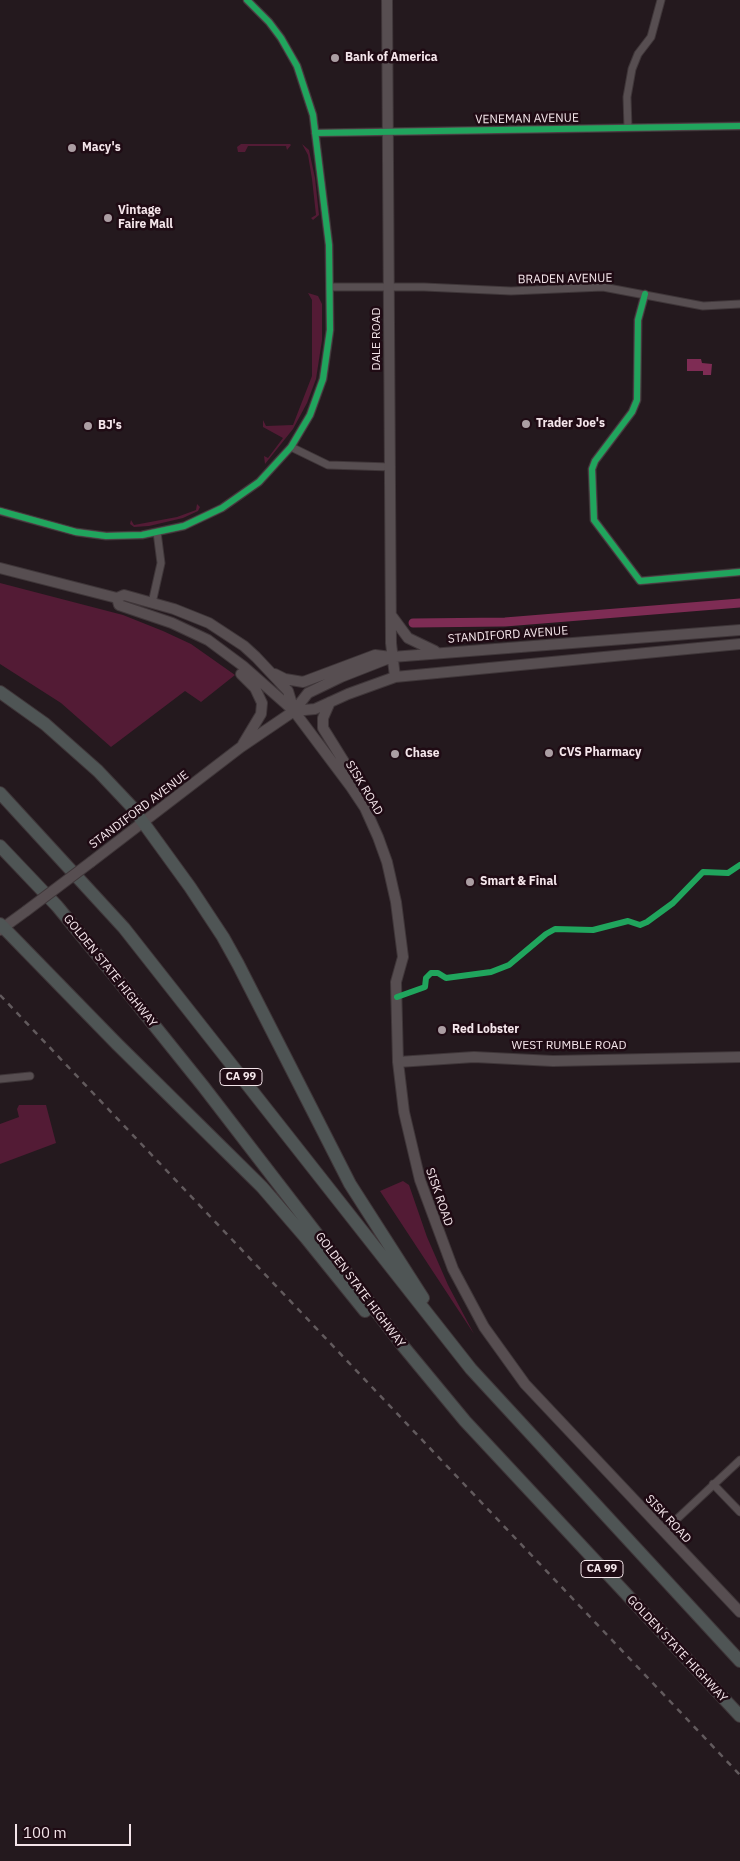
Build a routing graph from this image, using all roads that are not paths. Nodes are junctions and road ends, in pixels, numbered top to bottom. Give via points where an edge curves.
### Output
1 (247, 0) edge
2 (387, 0) edge
3 (661, 0) edge
4 (740, 126) edge
5 (628, 128) junction
6 (388, 132) junction
7 (315, 134) junction
8 (390, 286) junction
9 (330, 287) junction
10 (645, 294) junction
11 (740, 304) edge
12 (290, 447) junction
13 (391, 467) junction
14 (0, 511) edge
15 (157, 532) junction
16 (0, 568) edge
17 (740, 572) edge
18 (116, 598) junction
19 (152, 603) junction
20 (391, 615) junction
21 (172, 623) junction
22 (740, 630) edge
23 (740, 644) edge
24 (438, 652) junction
25 (392, 657) junction
26 (268, 670) junction
27 (395, 677) junction
28 (0, 692) edge
29 (330, 702) junction
30 (294, 711) junction
31 (241, 747) junction
32 (348, 782) junction
33 (0, 793) edge
34 (143, 823) junction
35 (0, 846) edge
36 (1, 927) edge
37 (740, 1057) edge
38 (398, 1062) junction
39 (30, 1076) dead end
40 (0, 1079) edge
41 (471, 1369) junction
42 (465, 1421) junction
43 (740, 1460) edge
44 (713, 1484) junction
45 (740, 1512) edge
46 (663, 1532) junction
47 (740, 1612) edge
48 (740, 1660) edge
49 (740, 1716) edge

1 - 7 street via 273,27 297,66
2 - 6 main road, DALE ROAD
3 - 5 street via 651,37 632,69 627,97
4 - 5 street, VENEMAN AVENUE
5 - 6 street, VENEMAN AVENUE
6 - 7 street, VENEMAN AVENUE
6 - 8 main road, DALE ROAD
7 - 9 street via 327,224
8 - 9 street, BRADEN AVENUE
8 - 10 street, BRADEN AVENUE via 511,291 603,287
8 - 13 main road, DALE ROAD
9 - 12 street via 330,340 323,379 310,415
10 - 11 street, BRADEN AVENUE via 703,306
10 - 17 street via 638,320 637,400 592,469 594,520 640,580
12 - 13 street via 312,459 337,466
12 - 15 street via 264,478 241,496 198,520
13 - 20 main road, DALE ROAD
14 - 15 street via 96,535
15 - 19 street via 160,563
16 - 18 main road, SISK ROAD
18 - 19 main road, SISK ROAD via 124,596
18 - 21 main road, SISK ROAD via 119,605
19 - 26 main road, SISK ROAD via 209,623 244,646
20 - 24 main road via 408,638
20 - 25 main road, DALE ROAD
21 - 30 main road, SISK ROAD via 208,640
21 - 31 main road via 226,660 260,694 260,714
22 - 24 main road, STANDIFORD AVENUE
23 - 27 main road, STANDIFORD AVENUE
24 - 25 main road, STANDIFORD AVENUE
25 - 26 main road via 375,654 301,682 285,679
25 - 27 main road, DALE ROAD
25 - 30 main road, STANDIFORD AVENUE via 308,693
26 - 30 main road, SISK ROAD via 288,691
27 - 29 main road, STANDIFORD AVENUE
28 - 34 highway via 70,744 132,807
29 - 30 main road, STANDIFORD AVENUE via 315,709
29 - 32 main road via 323,718 323,728 346,766
30 - 31 main road, STANDIFORD AVENUE
30 - 32 main road, SISK ROAD
31 - 34 main road, STANDIFORD AVENUE
32 - 38 main road, SISK ROAD via 378,837 396,902 403,957 396,982
33 - 41 highway, CA 99 via 124,928
34 - 36 main road, STANDIFORD AVENUE, bridge
34 - 41 highway via 223,937 345,1176
35 - 42 highway, GOLDEN STATE HIGHWAY / CA 99 via 110,969
36 - 42 highway via 262,1187 396,1351
37 - 38 main road, WEST RUMBLE ROAD via 553,1061 474,1057
38 - 46 main road, SISK ROAD via 409,1138 420,1180 443,1245 473,1308 525,1384
39 - 40 street
41 - 48 highway, CA 99
42 - 49 highway, GOLDEN STATE HIGHWAY / CA 99
43 - 44 street
44 - 45 street
44 - 46 street
46 - 47 main road, SISK ROAD

